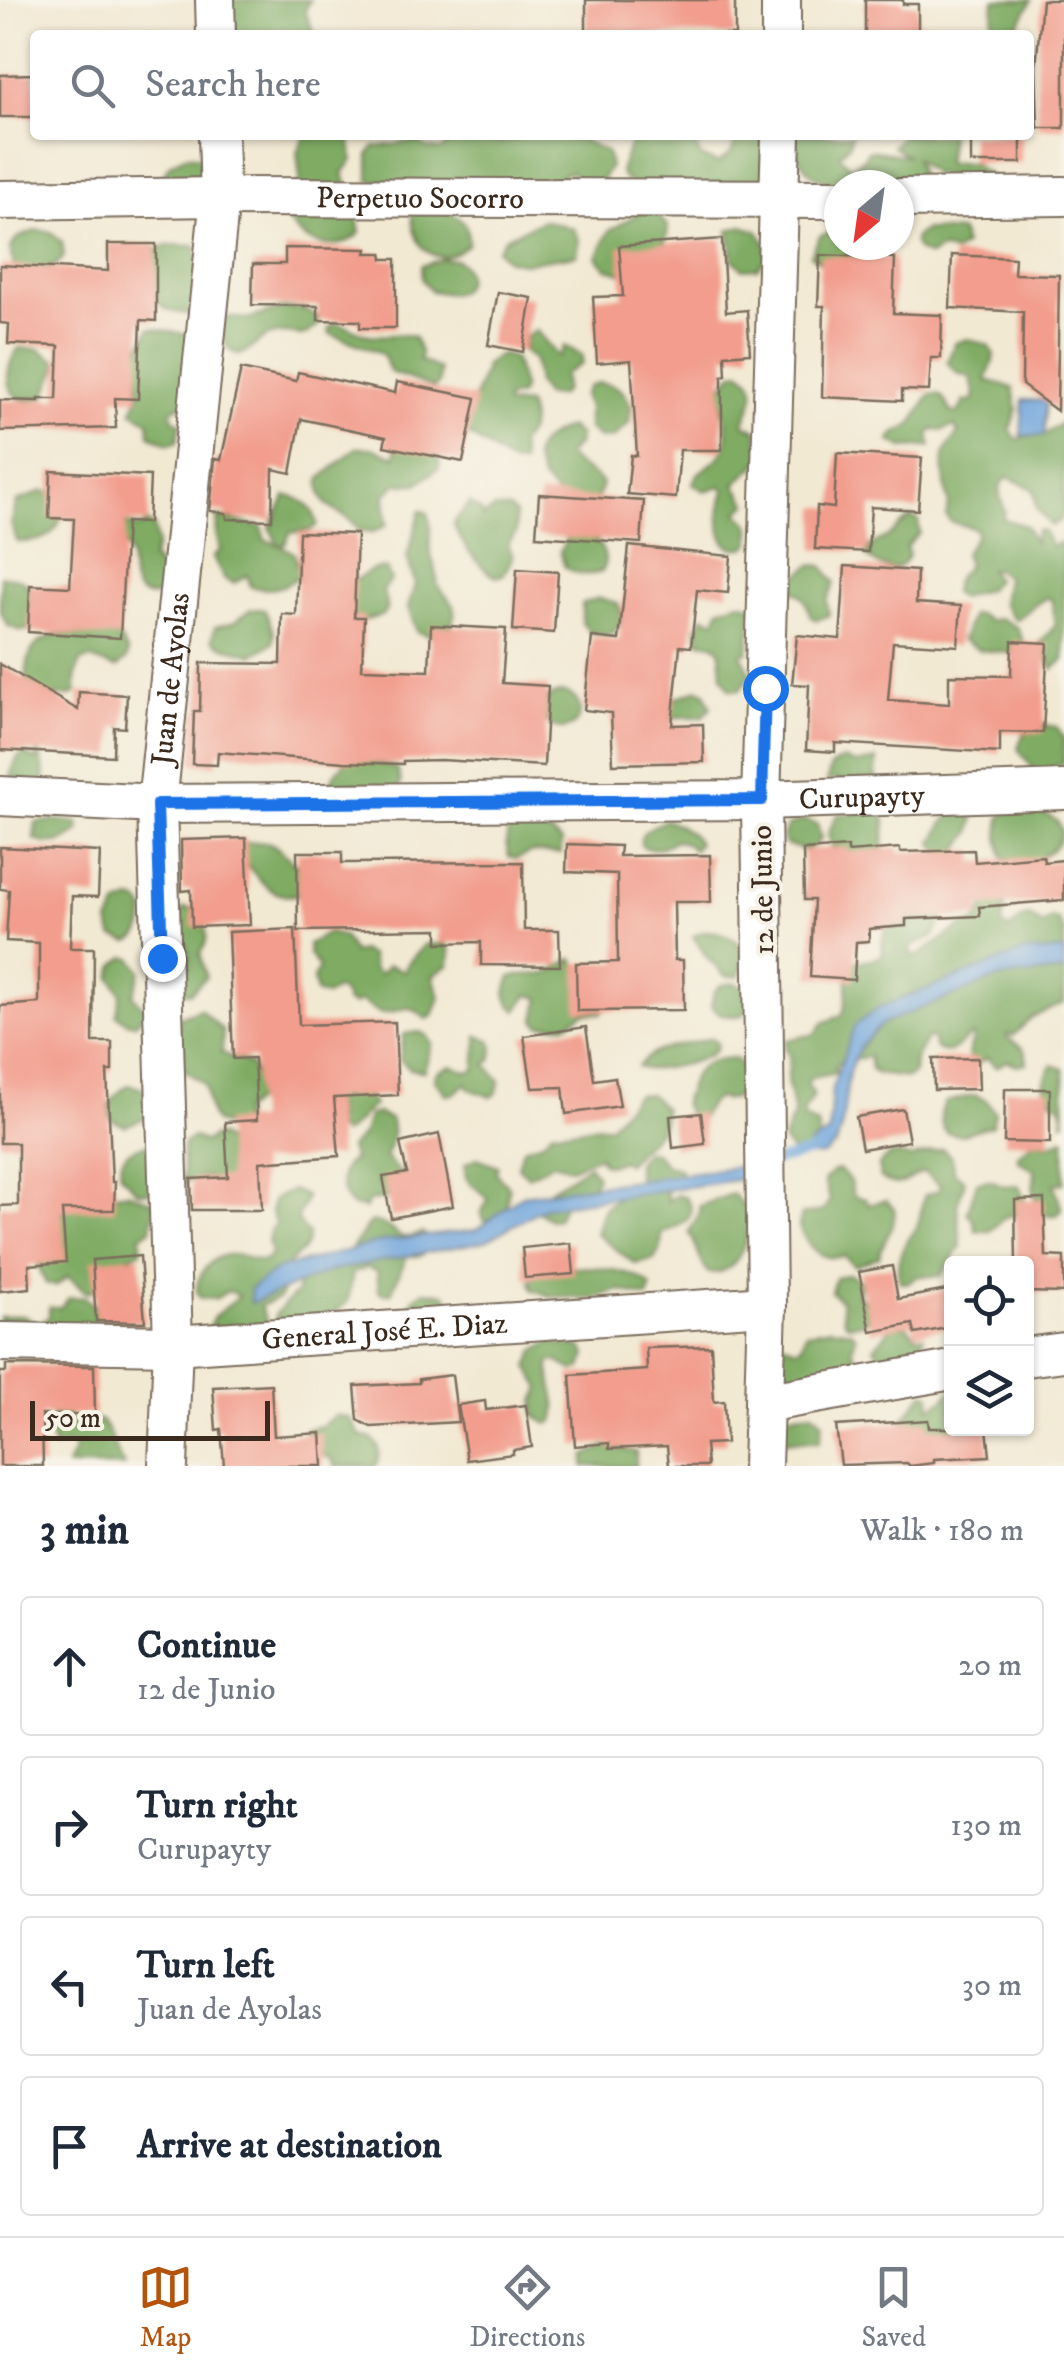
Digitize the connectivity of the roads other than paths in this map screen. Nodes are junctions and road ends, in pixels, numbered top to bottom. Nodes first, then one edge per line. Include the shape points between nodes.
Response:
1 (215, 0) edge
2 (781, 0) edge
3 (216, 30) edge
4 (781, 30) edge
5 (218, 140) edge
6 (780, 140) edge
7 (220, 196) junction
8 (1064, 196) edge
9 (914, 198) edge
10 (824, 199) edge
11 (0, 200) edge
12 (780, 200) junction
13 (1064, 790) edge
14 (0, 796) edge
15 (762, 800) junction
16 (157, 804) junction
17 (766, 1305) junction
18 (0, 1342) edge
19 (173, 1345) junction
20 (1064, 1352) edge
21 (1034, 1356) edge
22 (944, 1371) edge
23 (764, 1403) junction
24 (168, 1466) edge
25 (762, 1466) edge

1 - 3 street
2 - 4 street
5 - 7 street, Juan de Ayolas
6 - 12 street, 12 de Junio
7 - 11 street, Perpetuo Socorro
7 - 12 street, Perpetuo Socorro
7 - 16 street, Juan de Ayolas
8 - 9 street
10 - 12 street, Perpetuo Socorro
12 - 15 street, 12 de Junio
13 - 15 street, Curupayty
14 - 16 street, Curupayty
15 - 16 street, Curupayty
15 - 17 street, 12 de Junio
16 - 19 street, Juan de Ayolas
17 - 19 street, General José E. Diaz
17 - 23 street, 12 de Junio
18 - 19 street, General José E. Diaz
19 - 24 street, Juan de Ayolas
20 - 21 street
22 - 23 street
23 - 25 street, 12 de Junio

